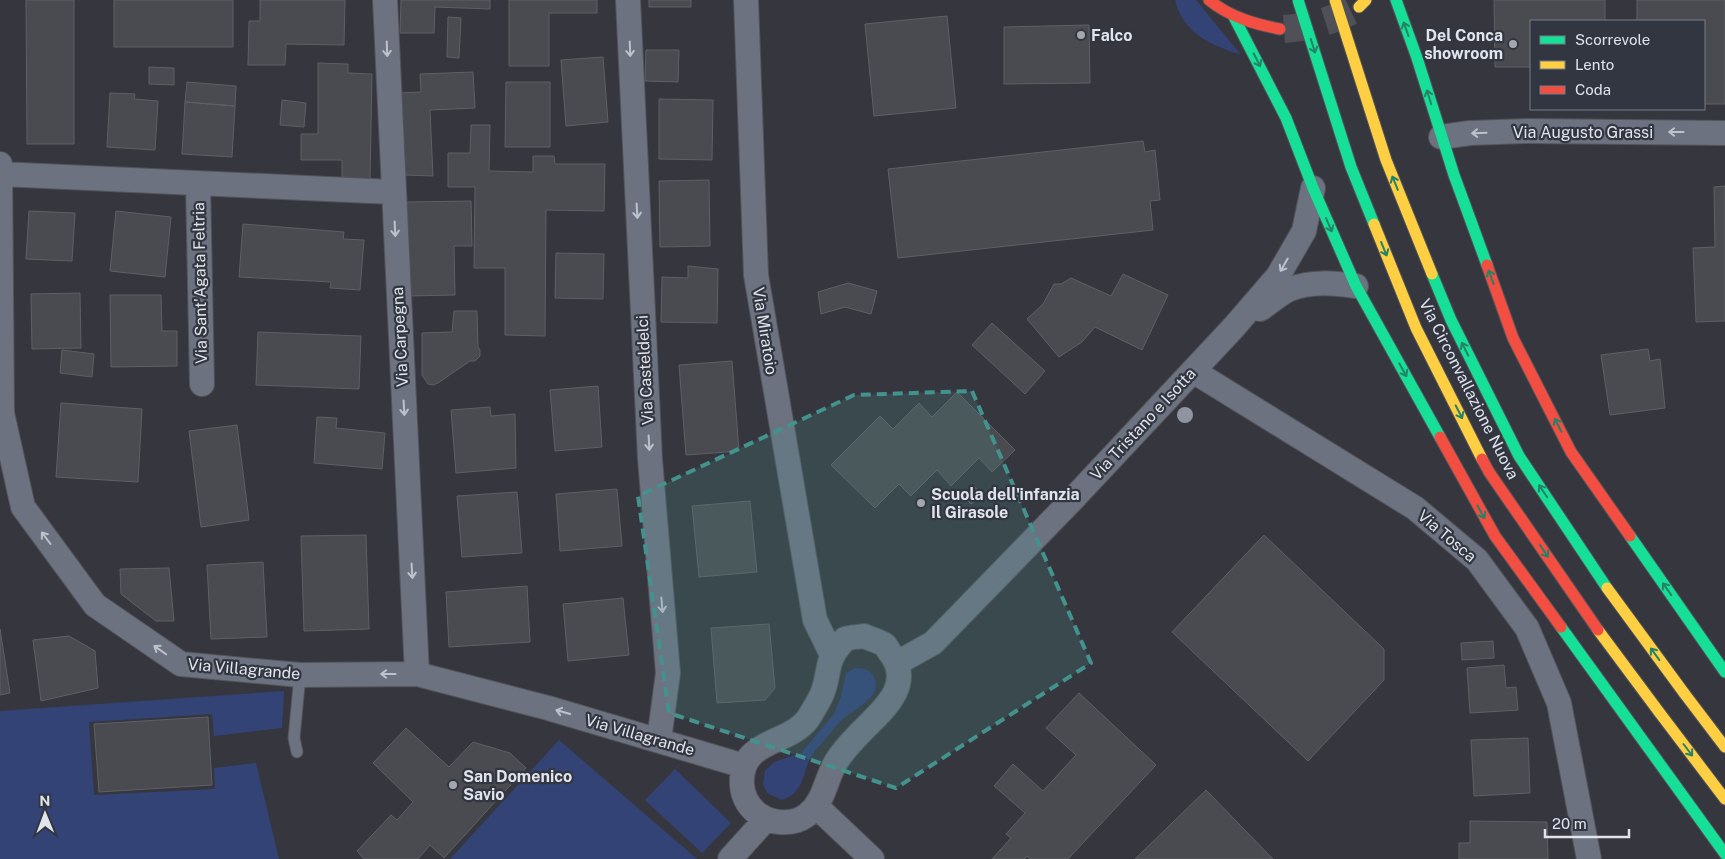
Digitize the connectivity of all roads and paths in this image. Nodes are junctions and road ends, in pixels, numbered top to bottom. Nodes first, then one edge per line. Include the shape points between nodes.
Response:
1 (385, 0) edge
2 (628, 0) edge
3 (746, 0) edge
4 (1209, 0) edge
5 (1298, 0) edge
6 (1335, 0) edge
7 (1396, 0) edge
8 (1234, 17) junction
9 (1280, 29) tunnel mouth
10 (1725, 132) edge
11 (1441, 137) junction
12 (0, 164) edge
13 (0, 174) edge
14 (198, 182) junction
15 (1312, 188) junction
16 (393, 192) junction
17 (1356, 286) junction
18 (1234, 327) junction
19 (1193, 371) junction
20 (202, 384) dead end
21 (832, 655) junction
22 (897, 663) junction
23 (1725, 672) edge
24 (300, 674) junction
25 (417, 674) junction
26 (659, 740) junction
27 (1725, 747) edge
28 (297, 752) dead end
29 (744, 766) junction
30 (1725, 799) edge
31 (816, 806) junction
32 (766, 819) junction
33 (1725, 854) edge
34 (730, 859) edge
35 (872, 859) edge
36 (1589, 859) edge

1 -> 16 street, Via Carpegna
2 -> 26 street, Via Casteldelci via 650,459 668,673
3 - 21 street, Via Miratoio via 756,275 815,620
4 - 8 main road
5 -> 30 main road, Via Circonvallazione Nuova, bridge via 1351,167 1420,336 1490,472 1584,611
27 -> 6 main road, Via Circonvallazione Nuova, bridge via 1609,590 1519,456 1451,320 1386,160
11 -> 7 main road
8 - 9 main road
8 -> 15 main road via 1286,118
10 -> 11 street, Via Augusto Grassi via 1528,131
23 -> 11 main road via 1571,452 1513,338
12 - 13 street, Via Villagrande
13 - 14 street, Via Sant'Agata Feltria
24 -> 13 street, Via Villagrande via 181,664 95,605 23,507 2,413
14 - 16 street, Via Sant'Agata Feltria
14 - 20 street, Via Sant'Agata Feltria
15 -> 17 main road
15 -> 18 street, Via Tristano e Isotta via 1304,231 1278,276
16 -> 25 street, Via Carpegna
17 - 18 street, Via Tristano e Isotta via 1312,284 1289,290
17 -> 33 main road via 1495,536
18 - 19 street, Via Tristano e Isotta
19 - 22 street, Via Tristano e Isotta via 933,642
19 - 36 street, Via Tosca via 1415,508 1477,560 1527,628 1559,703
21 - 22 street via 846,639 864,636 885,645
21 - 29 street via 822,693 809,718 796,730 762,746 750,755
22 - 31 street via 899,680 893,698 835,763
25 -> 24 street, Via Villagrande
24 - 28 lane via 294,738
26 -> 25 street, Via Villagrande
26 - 29 street, Via Villagrande
29 - 32 street via 743,790 748,802
31 - 32 street via 806,816 794,821
31 - 35 street
32 - 34 street

